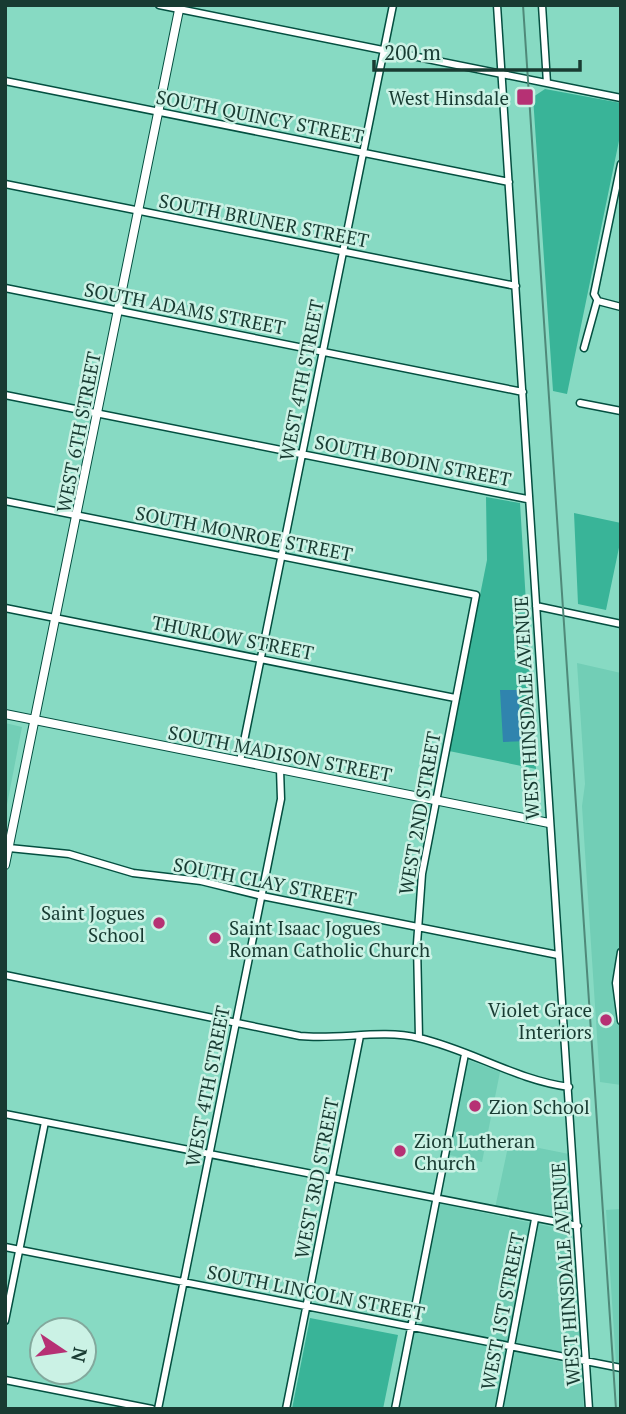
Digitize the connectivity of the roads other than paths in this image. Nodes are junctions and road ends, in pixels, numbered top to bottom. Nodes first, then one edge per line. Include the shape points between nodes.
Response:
1 (159, 5) edge
2 (393, 5) edge
3 (497, 5) edge
4 (542, 5) edge
5 (180, 7) edge
6 (384, 51) junction
7 (501, 73) junction
8 (5, 81) edge
9 (547, 83) junction
10 (621, 98) edge
11 (159, 112) junction
12 (363, 153) junction
13 (621, 164) edge
14 (509, 182) junction
15 (5, 184) edge
16 (613, 201) junction
17 (621, 203) edge
18 (139, 211) junction
19 (343, 253) junction
20 (516, 286) junction
21 (5, 288) edge
22 (596, 300) junction
23 (621, 307) edge
24 (119, 311) junction
25 (584, 348) dead end
26 (323, 352) junction
27 (523, 392) junction
28 (5, 394) edge
29 (580, 403) dead end
30 (621, 411) edge
31 (98, 413) junction
32 (302, 454) junction
33 (527, 499) junction
34 (5, 501) edge
35 (78, 516) junction
36 (281, 556) junction
37 (476, 596) joint
38 (536, 606) junction
39 (5, 608) edge
40 (57, 618) junction
41 (621, 624) edge
42 (261, 659) junction
43 (455, 698) junction
44 (5, 714) edge
45 (34, 720) junction
46 (240, 761) junction
47 (280, 769) junction
48 (435, 800) junction
49 (549, 823) junction
50 (9, 848) junction
51 (5, 865) edge
52 (262, 896) junction
53 (417, 927) junction
54 (621, 952) edge
55 (558, 955) junction
56 (619, 967) edge
57 (5, 975) edge
58 (236, 1021) junction
59 (621, 1021) edge
60 (360, 1036) junction
61 (419, 1038) junction
62 (465, 1054) junction
63 (569, 1087) junction
64 (5, 1114) edge
65 (45, 1122) junction
66 (209, 1154) junction
67 (332, 1178) junction
68 (436, 1198) junction
69 (535, 1219) junction
70 (578, 1226) junction
71 (5, 1247) edge
72 (20, 1250) junction
73 (183, 1282) junction
74 (306, 1306) junction
75 (5, 1321) edge
76 (411, 1326) junction
77 (511, 1347) junction
78 (586, 1362) junction
79 (621, 1368) edge
80 (5, 1380) edge
81 (152, 1409) edge
82 (158, 1409) edge
83 (286, 1409) edge
84 (395, 1409) edge
85 (499, 1409) edge
86 (589, 1409) edge

1 - 5 street
2 - 6 street, WEST 4TH STREET
3 - 7 street, WEST HINSDALE AVENUE
4 - 9 street
5 - 6 street
5 - 11 street, WEST 6TH STREET
6 - 7 street
6 - 12 street, WEST 4TH STREET
7 - 9 street
7 - 14 street, WEST HINSDALE AVENUE
8 - 11 street, SOUTH QUINCY STREET
9 - 10 street
11 - 12 street, SOUTH QUINCY STREET
11 - 18 street, WEST 6TH STREET
12 - 14 street, SOUTH QUINCY STREET
12 - 19 street, WEST 4TH STREET
13 - 16 street
14 - 20 street, WEST HINSDALE AVENUE
15 - 18 street, SOUTH BRUNER STREET
16 - 17 street
16 - 22 street via 594,289
18 - 19 street, SOUTH BRUNER STREET
18 - 24 street, WEST 6TH STREET
19 - 20 street, SOUTH BRUNER STREET
19 - 26 street, WEST 4TH STREET
20 - 27 street, WEST HINSDALE AVENUE
21 - 24 street, SOUTH ADAMS STREET
22 - 23 street
22 - 25 street
24 - 26 street, SOUTH ADAMS STREET
24 - 31 street, WEST 6TH STREET
26 - 27 street, SOUTH ADAMS STREET
26 - 32 street, WEST 4TH STREET
27 - 33 street, WEST HINSDALE AVENUE
28 - 31 street, SOUTH BODIN STREET
29 - 30 street
31 - 32 street, SOUTH BODIN STREET
31 - 35 street, WEST 6TH STREET
32 - 33 street, SOUTH BODIN STREET
32 - 36 street, WEST 4TH STREET
33 - 38 street, WEST HINSDALE AVENUE
34 - 35 street, SOUTH MONROE STREET
35 - 36 street, SOUTH MONROE STREET
35 - 40 street, WEST 6TH STREET
36 - 37 street, SOUTH MONROE STREET
36 - 42 street, WEST 4TH STREET
37 - 43 street, WEST 2ND STREET
38 - 41 street
38 - 49 street, WEST HINSDALE AVENUE
39 - 40 street, THURLOW STREET
40 - 42 street, THURLOW STREET
40 - 45 street, WEST 6TH STREET
42 - 43 street, THURLOW STREET
42 - 46 street, WEST 4TH STREET
43 - 48 street, WEST 2ND STREET
44 - 45 street, SOUTH MADISON STREET
45 - 46 street, SOUTH MADISON STREET
45 - 50 street, WEST 6TH STREET
46 - 47 street, SOUTH MADISON STREET
47 - 48 street, SOUTH MADISON STREET
47 - 52 street, WEST 4TH STREET via 281,799
48 - 49 street, SOUTH MADISON STREET
48 - 53 street, WEST 2ND STREET
49 - 55 street, WEST HINSDALE AVENUE
50 - 51 street, WEST 6TH STREET
50 - 52 street, SOUTH CLAY STREET via 69,854 133,873 201,881
52 - 53 street, SOUTH CLAY STREET
52 - 58 street, WEST 4TH STREET
53 - 55 street, SOUTH CLAY STREET
53 - 61 street, WEST 2ND STREET
54 - 56 street
55 - 63 street, WEST HINSDALE AVENUE
56 - 59 street via 616,983
57 - 58 street
58 - 60 street via 300,1035
58 - 66 street, WEST 4TH STREET
60 - 61 street
60 - 67 street, WEST 3RD STREET
61 - 62 street
62 - 63 street via 518,1075
62 - 68 street
63 - 70 street, WEST HINSDALE AVENUE
64 - 65 street
65 - 66 street
65 - 72 street
66 - 67 street
66 - 73 street, WEST 4TH STREET
67 - 68 street
67 - 74 street, WEST 3RD STREET
68 - 69 street
68 - 76 street
69 - 70 street
69 - 77 street, WEST 1ST STREET
70 - 78 street, WEST HINSDALE AVENUE
71 - 72 street, SOUTH LINCOLN STREET
72 - 73 street, SOUTH LINCOLN STREET
72 - 75 street
73 - 74 street, SOUTH LINCOLN STREET
73 - 82 street, WEST 4TH STREET
74 - 76 street, SOUTH LINCOLN STREET
74 - 83 street, WEST 3RD STREET
76 - 77 street, SOUTH LINCOLN STREET
76 - 84 street
77 - 78 street, SOUTH LINCOLN STREET
77 - 85 street, WEST 1ST STREET
78 - 79 street, SOUTH LINCOLN STREET
78 - 86 street, WEST HINSDALE AVENUE
80 - 81 street

